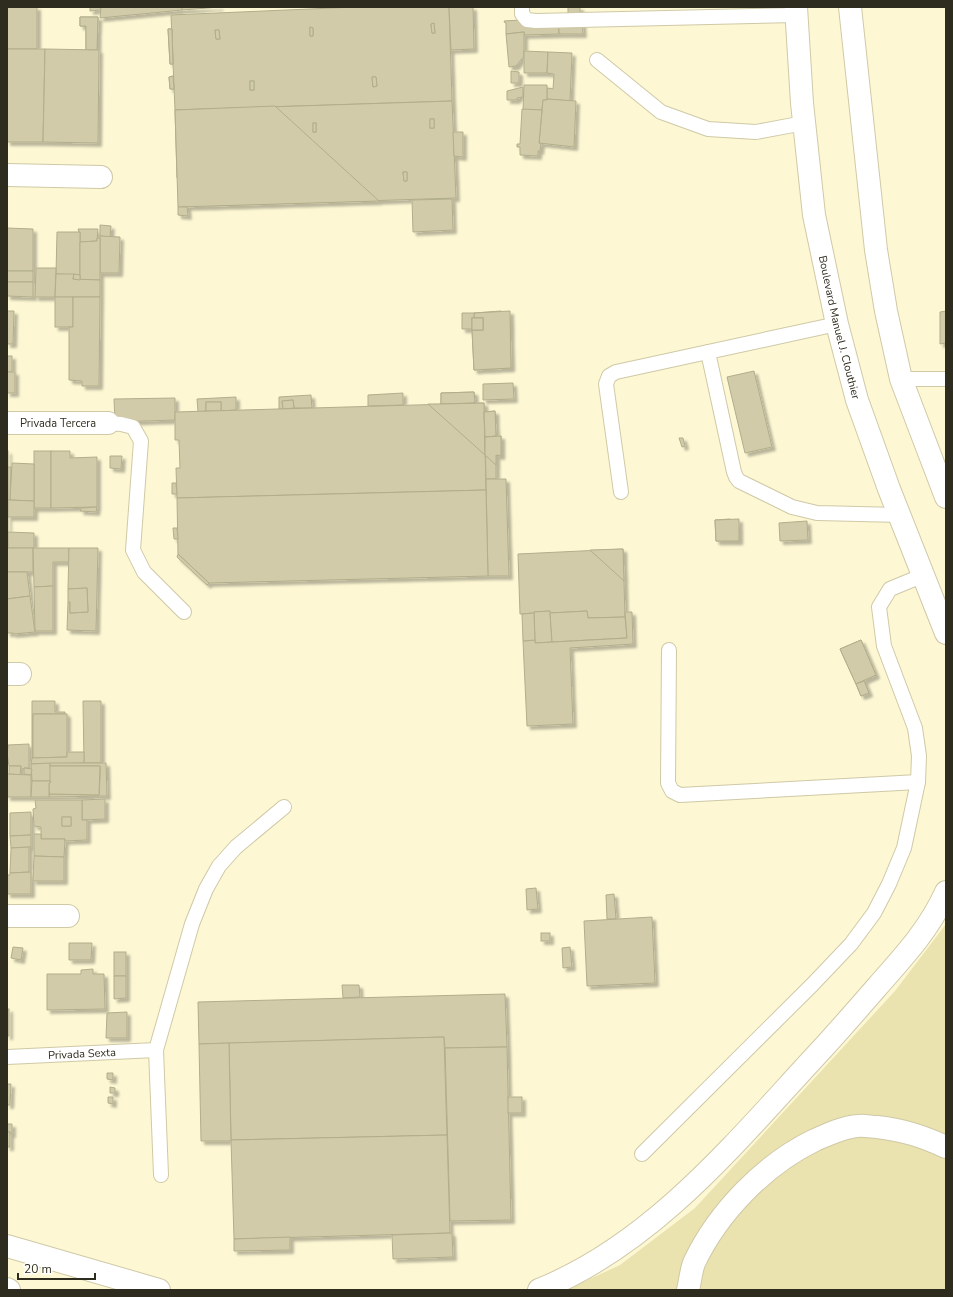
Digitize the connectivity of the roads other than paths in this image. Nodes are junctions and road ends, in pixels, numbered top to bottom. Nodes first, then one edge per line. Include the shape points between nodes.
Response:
1 (522, 7) edge
2 (850, 7) edge
3 (796, 11) edge
4 (597, 60) dead end
5 (804, 123) junction
6 (7, 175) edge
7 (101, 177) dead end
8 (837, 324) junction
9 (708, 352) junction
10 (901, 379) junction
11 (946, 379) edge
12 (7, 423) edge
13 (108, 423) joint
14 (621, 492) dead end
15 (946, 497) edge
16 (900, 515) junction
17 (924, 575) junction
18 (184, 612) dead end
19 (945, 635) edge
20 (669, 650) dead end
21 (918, 782) junction
22 (284, 807) dead end
23 (946, 892) edge
24 (7, 916) edge
25 (68, 916) dead end
26 (156, 1050) junction
27 (7, 1057) edge
28 (946, 1147) edge
29 (642, 1154) dead end
30 (161, 1175) dead end
31 (7, 1246) edge
32 (159, 1290) edge
33 (539, 1290) edge
34 (688, 1290) edge

1 - 3 lane via 522,14 527,20 536,21
2 - 10 main road via 876,250
3 - 5 main road, Boulevard Manuel J. Clouthier
4 - 5 lane via 661,112 708,129 756,132
5 - 8 main road, Boulevard Manuel J. Clouthier via 814,215
6 - 7 main road
8 - 9 lane
8 - 16 main road, Boulevard Manuel J. Clouthier via 857,400
9 - 14 lane via 616,372 609,376 606,384
9 - 16 lane via 734,472 739,481 792,507 817,513
10 - 11 lane
10 - 15 main road
12 - 13 main road, Privada Tercera
13 - 18 lane via 133,427 141,441 133,550 144,572
16 - 17 main road, Boulevard Manuel J. Clouthier
17 - 19 main road, Boulevard Manuel J. Clouthier
17 - 21 lane via 890,590 879,607 884,646 915,728 919,756
20 - 21 lane via 668,783 672,791 680,795
21 - 29 lane via 904,848 874,913 851,944 812,985
22 - 26 lane via 236,847 219,866 206,888 192,924
23 - 33 main road via 916,943 846,1023 710,1169 669,1209 626,1241 586,1268
24 - 25 main road
26 - 27 lane, Privada Sexta
26 - 30 lane
28 - 34 main road via 896,1129 859,1126 831,1132 798,1148 764,1173 737,1200 710,1235 694,1265
31 - 32 main road

